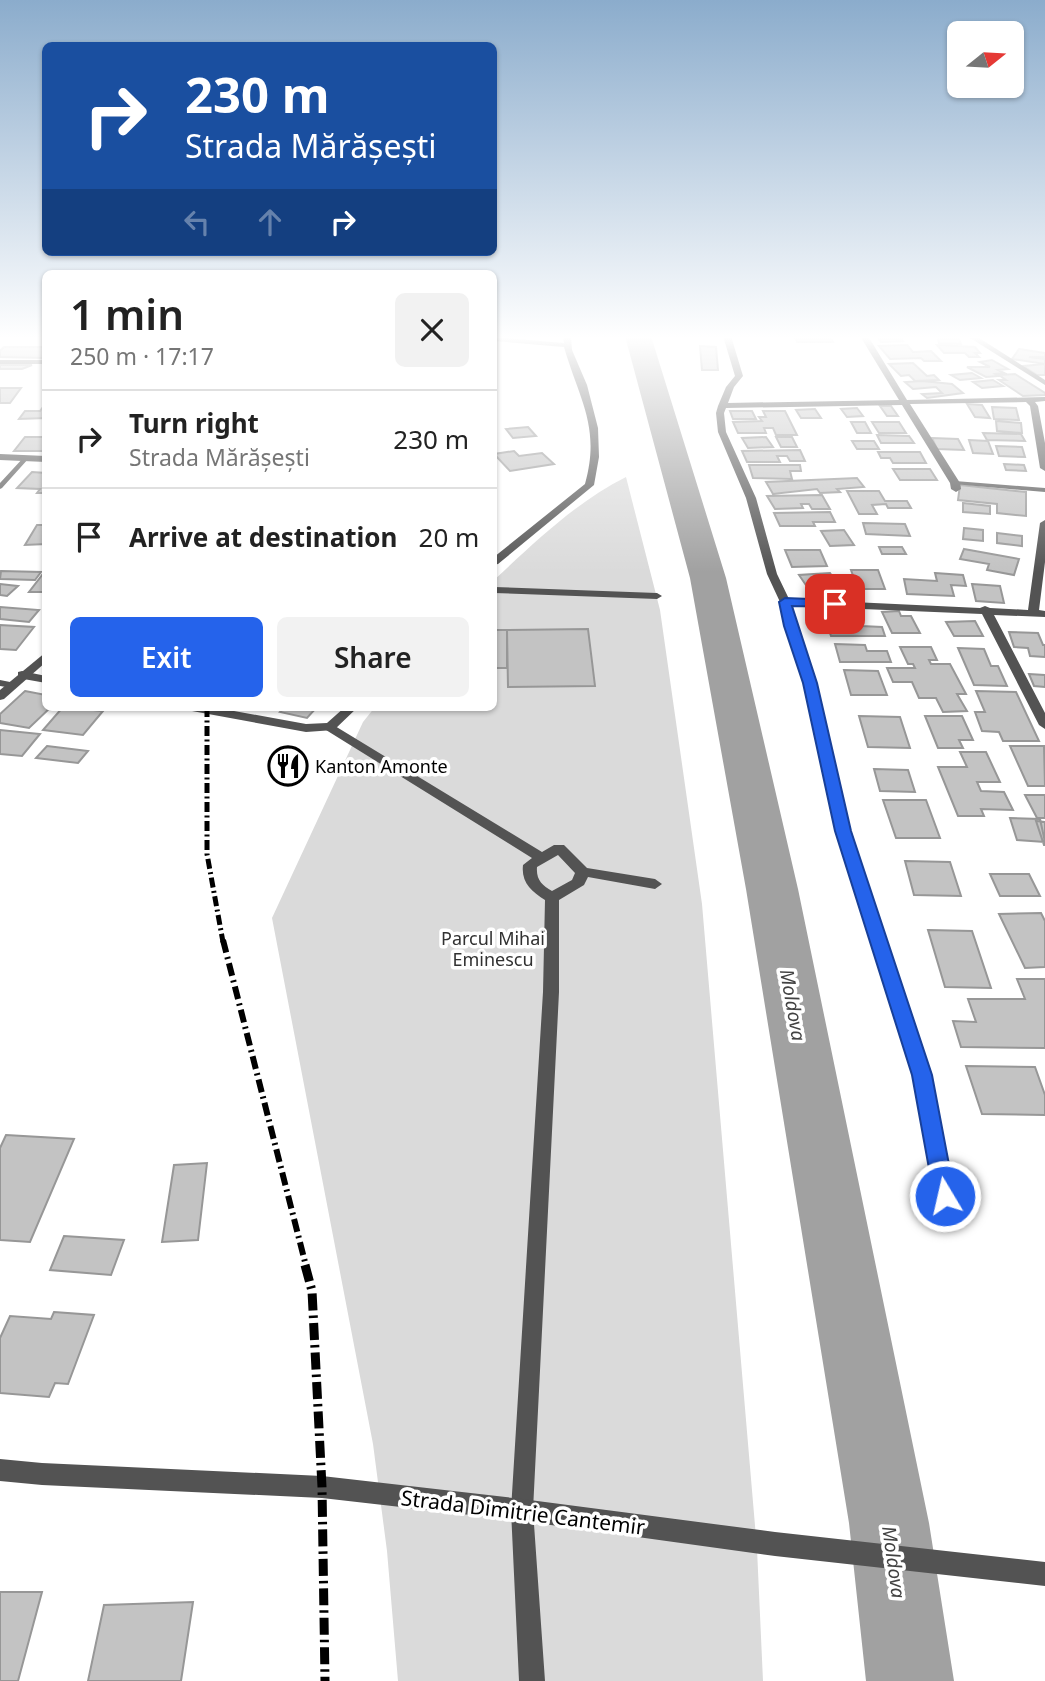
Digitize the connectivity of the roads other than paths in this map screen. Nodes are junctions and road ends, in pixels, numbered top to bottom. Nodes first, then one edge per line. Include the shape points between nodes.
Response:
1 (590, 414) edge
2 (722, 414) edge
3 (912, 414) edge
4 (1035, 414) edge
5 (0, 457) edge
6 (26, 458) junction
7 (42, 459) edge
8 (1045, 468) edge
9 (955, 486) joint
10 (0, 488) edge
11 (1045, 490) edge
12 (1045, 523) edge
13 (497, 560) edge
14 (497, 590) edge
15 (657, 596) dead end
16 (785, 602) junction
17 (985, 609) junction
18 (1039, 614) edge
19 (42, 658) edge
20 (22, 676) junction
21 (42, 679) edge
22 (6, 684) edge
23 (0, 696) edge
24 (213, 711) edge
25 (348, 711) edge
26 (1045, 725) edge
27 (330, 727) junction
28 (541, 857) junction
29 (582, 872) junction
30 (655, 884) dead end
31 (552, 898) junction
32 (945, 1196) dead end
33 (0, 1470) edge
34 (522, 1510) junction
35 (1045, 1574) edge
36 (532, 1681) edge

1 - 13 street via 596,466 589,485
2 - 16 street via 722,432 751,498 772,574
3 - 9 street
4 - 8 street
5 - 6 street
6 - 7 street
6 - 10 lane
9 - 11 lane
12 - 18 street
14 - 15 street
16 - 17 street
16 - 32 street via 810,683 843,831 922,1075
17 - 18 street
17 - 26 street
19 - 20 street
20 - 21 street
20 - 22 street
22 - 23 street
24 - 27 street via 306,728
25 - 27 street
27 - 28 street
28 - 29 street via 559,848
28 - 31 street via 530,865 528,875
29 - 30 street
29 - 31 street via 579,882
31 - 34 street via 551,992
33 - 34 street, Strada Dimitrie Cantemir via 322,1487
34 - 35 street, Strada Dimitrie Cantemir
34 - 36 street

